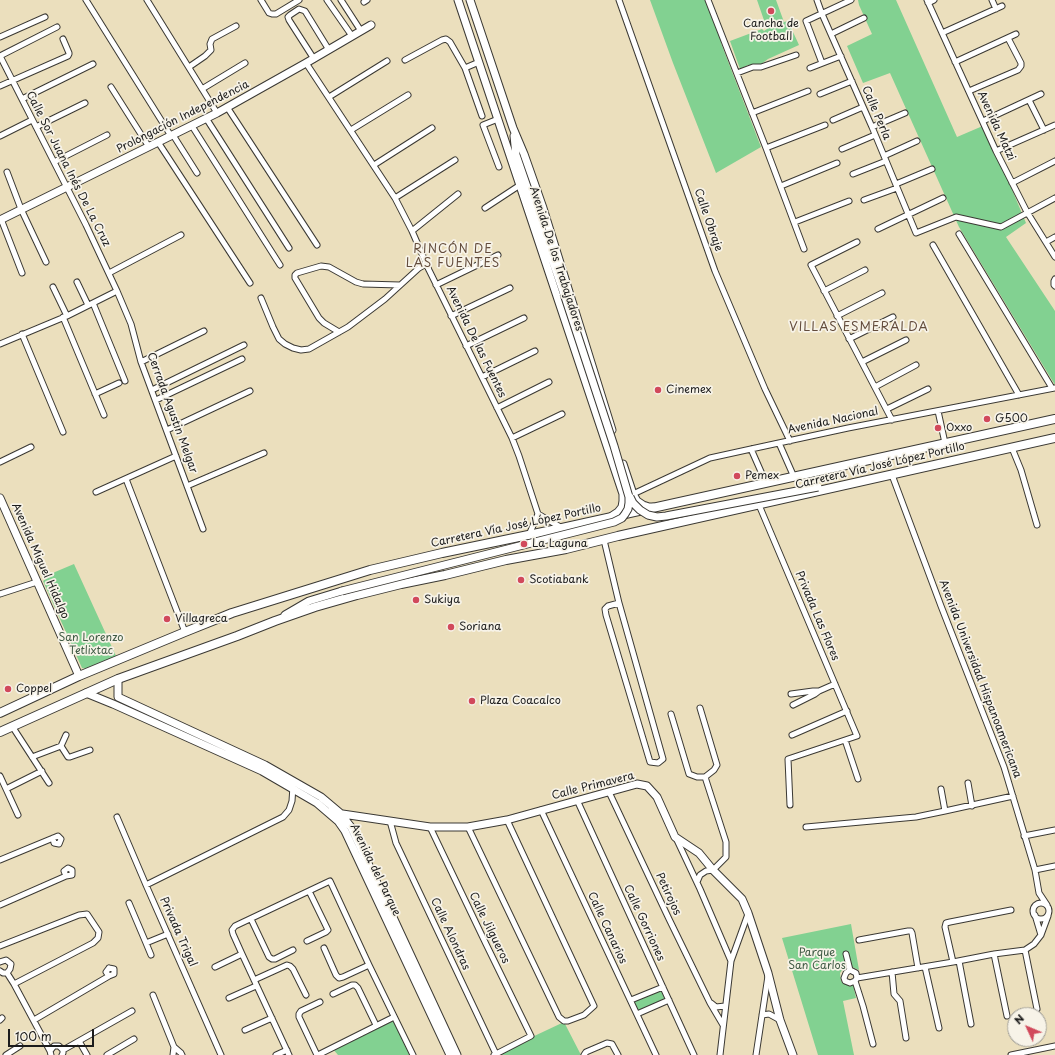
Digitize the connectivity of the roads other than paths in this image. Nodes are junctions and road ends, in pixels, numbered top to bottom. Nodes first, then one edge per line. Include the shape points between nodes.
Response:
1 (86, 0) edge
2 (147, 0) edge
3 (261, 0) edge
4 (298, 0) edge
5 (327, 0) edge
6 (341, 0) edge
7 (458, 0) edge
8 (470, 0) edge
9 (619, 0) edge
10 (708, 0) edge
11 (817, 0) edge
12 (852, 0) edge
13 (934, 0) edge
14 (992, 0) edge
15 (927, 2) edge
16 (1002, 6) dead end
17 (996, 9) junction
18 (822, 14) junction
19 (45, 17) dead end
20 (864, 18) dead end
21 (371, 25) dead end
22 (236, 26) dead end
23 (58, 27) dead end
24 (361, 31) junction
25 (942, 33) junction
26 (831, 34) junction
27 (1016, 34) dead end
28 (352, 36) junction
29 (0, 37) edge
30 (1008, 38) junction
31 (63, 39) dead end
32 (329, 50) junction
33 (796, 55) dead end
34 (0, 56) edge
35 (841, 56) junction
36 (314, 59) junction
37 (405, 60) dead end
38 (387, 61) dead end
39 (245, 62) dead end
40 (479, 62) junction
41 (955, 62) junction
42 (306, 63) junction
43 (822, 63) junction
44 (93, 64) dead end
45 (189, 66) junction
46 (465, 68) junction
47 (810, 68) dead end
48 (738, 74) junction
49 (12, 80) junction
50 (852, 81) junction
51 (0, 86) edge
52 (111, 88) dead end
53 (202, 89) junction
54 (808, 91) dead end
55 (969, 91) junction
56 (820, 94) dead end
57 (1041, 94) dead end
58 (408, 95) dead end
59 (329, 97) junction
60 (22, 99) junction
61 (1029, 100) junction
62 (85, 103) dead end
63 (227, 107) junction
64 (863, 107) junction
65 (217, 113) junction
66 (752, 113) junction
67 (905, 113) dead end
68 (482, 116) dead end
69 (206, 118) junction
70 (32, 120) junction
71 (498, 120) junction
72 (833, 120) dead end
73 (982, 121) junction
74 (825, 125) dead end
75 (1055, 125) edge
76 (192, 126) junction
77 (36, 127) junction
78 (872, 127) junction
79 (432, 128) dead end
80 (513, 128) junction
81 (351, 130) junction
82 (1044, 130) junction
83 (107, 135) dead end
84 (875, 135) junction
85 (0, 136) edge
86 (172, 136) junction
87 (917, 141) dead end
88 (158, 142) junction
89 (148, 147) junction
90 (766, 148) junction
91 (842, 149) dead end
92 (996, 151) junction
93 (885, 158) junction
94 (455, 160) dead end
95 (1055, 161) edge
96 (54, 162) junction
97 (837, 163) dead end
98 (374, 165) junction
99 (499, 167) dead end
100 (932, 169) dead end
101 (7, 172) dead end
102 (197, 173) dead end
103 (853, 174) dead end
104 (1012, 183) junction
105 (520, 185) junction
106 (66, 186) junction
107 (781, 186) junction
108 (896, 186) junction
109 (458, 194) dead end
110 (395, 198) junction
111 (943, 198) dead end
112 (1055, 198) edge
113 (864, 200) dead end
114 (848, 201) dead end
115 (485, 208) dead end
116 (22, 209) junction
117 (1027, 212) junction
118 (908, 215) junction
119 (0, 220) edge
120 (795, 222) junction
121 (878, 229) dead end
122 (412, 231) junction
123 (959, 234) dead end
124 (181, 235) dead end
125 (1055, 237) edge
126 (857, 242) dead end
127 (1046, 242) junction
128 (317, 245) dead end
129 (933, 245) dead end
130 (289, 248) dead end
131 (804, 249) dead end
132 (498, 255) dead end
133 (1055, 257) edge
134 (46, 262) dead end
135 (426, 264) junction
136 (280, 265) dead end
137 (865, 270) dead end
138 (22, 273) dead end
139 (110, 273) junction
140 (1055, 280) edge
141 (77, 282) dead end
142 (250, 283) dead end
143 (400, 285) junction
144 (436, 285) junction
145 (1055, 286) edge
146 (53, 287) dead end
147 (510, 288) dead end
148 (554, 289) junction
149 (117, 291) junction
150 (824, 291) junction
151 (882, 293) dead end
152 (261, 298) dead end
153 (93, 302) junction
154 (88, 305) junction
155 (451, 316) junction
156 (837, 316) junction
157 (65, 317) junction
158 (893, 317) dead end
159 (524, 318) dead end
160 (204, 331) dead end
161 (339, 332) junction
162 (22, 334) junction
163 (850, 339) junction
164 (906, 340) dead end
165 (0, 344) edge
166 (244, 345) dead end
167 (466, 346) junction
168 (535, 351) dead end
169 (242, 359) dead end
170 (141, 362) junction
171 (862, 362) junction
172 (916, 365) dead end
173 (482, 377) junction
174 (125, 381) dead end
175 (549, 382) dead end
176 (119, 383) dead end
177 (875, 387) junction
178 (1054, 388) edge
179 (928, 389) dead end
180 (152, 390) junction
181 (250, 391) dead end
182 (95, 394) junction
183 (1019, 395) junction
184 (156, 400) junction
185 (497, 408) junction
186 (887, 409) junction
187 (938, 411) junction
188 (104, 414) dead end
189 (562, 414) dead end
190 (1055, 419) edge
191 (892, 420) junction
192 (167, 430) junction
193 (63, 432) dead end
194 (512, 438) junction
195 (1055, 438) edge
196 (790, 441) junction
197 (779, 443) junction
198 (945, 443) junction
199 (31, 447) dead end
200 (751, 448) junction
201 (1012, 448) junction
202 (264, 453) dead end
203 (176, 456) junction
204 (0, 462) edge
205 (892, 475) junction
206 (794, 477) junction
207 (126, 479) junction
208 (870, 480) junction
209 (766, 483) junction
210 (187, 486) junction
211 (96, 492) dead end
212 (633, 494) junction
213 (0, 498) edge
214 (623, 498) junction
215 (759, 505) junction
216 (656, 508) junction
217 (2, 511) edge
218 (538, 514) junction
219 (606, 518) junction
220 (1037, 525) dead end
221 (562, 528) junction
222 (203, 529) dead end
223 (529, 535) junction
224 (604, 540) junction
225 (37, 582) junction
226 (0, 594) edge
227 (619, 603) junction
228 (275, 621) junction
229 (185, 632) junction
230 (79, 676) junction
231 (118, 679) junction
232 (835, 684) junction
233 (819, 691) junction
234 (86, 693) junction
235 (791, 694) dead end
236 (793, 705) dead end
237 (700, 708) dead end
238 (847, 711) junction
239 (0, 713) edge
240 (671, 714) dead end
241 (12, 726) junction
242 (0, 732) edge
243 (66, 735) dead end
244 (792, 735) dead end
245 (845, 740) junction
246 (61, 746) junction
247 (90, 750) dead end
248 (32, 757) junction
249 (42, 771) junction
250 (0, 776) edge
251 (705, 777) junction
252 (858, 779) dead end
253 (50, 783) dead end
254 (968, 783) dead end
255 (293, 785) junction
256 (6, 789) junction
257 (941, 789) dead end
258 (609, 792) junction
259 (1013, 796) junction
260 (577, 800) junction
261 (790, 805) dead end
262 (972, 806) junction
263 (541, 810) junction
264 (945, 811) junction
265 (329, 812) junction
266 (340, 814) junction
267 (18, 815) dead end
268 (117, 817) dead end
269 (507, 820) junction
270 (390, 821) junction
271 (430, 827) junction
272 (468, 827) junction
273 (806, 827) dead end
274 (1055, 830) edge
275 (1024, 836) junction
276 (675, 837) junction
277 (53, 838) dead end
278 (0, 860) edge
279 (1055, 866) edge
280 (713, 870) junction
281 (1035, 870) junction
282 (66, 876) dead end
283 (697, 882) junction
284 (146, 885) junction
285 (309, 891) junction
286 (1039, 893) junction
287 (129, 903) dead end
288 (0, 905) edge
289 (1036, 905) junction
290 (1047, 905) junction
291 (1011, 910) dead end
292 (1051, 912) edge
293 (748, 913) junction
294 (1034, 915) junction
295 (251, 919) junction
296 (168, 934) junction
297 (1041, 935) junction
298 (859, 940) dead end
299 (307, 941) dead end
300 (146, 943) junction
301 (724, 943) junction
302 (0, 946) edge
303 (324, 948) dead end
304 (736, 949) junction
305 (293, 950) dead end
306 (1025, 950) junction
307 (242, 954) junction
308 (846, 954) dead end
309 (994, 954) junction
310 (151, 955) dead end
311 (0, 961) edge
312 (731, 961) junction
313 (959, 961) junction
314 (953, 962) junction
315 (369, 965) junction
316 (215, 967) dead end
317 (925, 967) junction
318 (918, 968) junction
319 (850, 970) junction
320 (0, 971) edge
321 (892, 972) junction
322 (7, 973) junction
323 (768, 973) junction
324 (109, 976) dead end
325 (856, 980) junction
326 (255, 983) junction
327 (14, 984) junction
328 (663, 987) junction
329 (333, 994) dead end
330 (153, 995) dead end
331 (306, 995) dead end
332 (229, 998) dead end
333 (631, 1000) junction
334 (669, 1000) junction
335 (320, 1002) dead end
336 (710, 1003) junction
337 (725, 1006) junction
338 (1037, 1007) edge
339 (132, 1011) dead end
340 (637, 1014) junction
341 (394, 1016) junction
342 (762, 1016) junction
343 (1006, 1016) dead end
344 (272, 1018) junction
345 (34, 1020) junction
346 (780, 1020) junction
347 (971, 1024) dead end
348 (376, 1025) junction
349 (723, 1025) junction
350 (939, 1028) dead end
351 (245, 1030) dead end
352 (906, 1038) dead end
353 (134, 1039) dead end
354 (79, 1041) junction
355 (873, 1044) dead end
356 (20, 1046) dead end
357 (1055, 1046) edge
358 (174, 1047) junction
359 (790, 1047) junction
360 (51, 1053) edge
361 (63, 1053) edge
362 (288, 1053) edge
363 (6, 1055) edge
364 (88, 1055) edge
365 (107, 1055) edge
366 (172, 1055) edge
367 (182, 1055) edge
368 (221, 1055) edge
369 (276, 1055) edge
370 (317, 1055) edge
371 (413, 1055) edge
372 (450, 1055) edge
373 (457, 1055) edge
374 (495, 1055) edge
375 (584, 1055) edge
376 (618, 1055) edge
377 (656, 1055) edge
378 (694, 1055) edge
379 (720, 1055) edge
380 (756, 1055) edge
381 (789, 1055) edge
382 (793, 1055) edge
383 (1011, 1055) edge

1 - 86 street
2 - 45 street
3 - 4 street via 272,14
5 - 28 street
6 - 24 street
7 - 40 street, Avenida De los Trabajadores
8 - 80 street, Avenida De los Trabajadores
9 - 196 street, Calle Obraje via 715,272
10 - 48 street
11 - 18 street, Calle Perla
12 - 18 street
13 - 15 street
14 - 17 street
15 - 25 street, Avenida Matzi
16 - 17 street
17 - 25 street
18 - 26 street, Calle Perla
18 - 43 street via 806,21
19 - 29 street
20 - 26 street
21 - 24 street, Prolongación Independencia
22 - 45 street via 212,39 211,50
23 - 34 street
24 - 28 street, Prolongación Independencia
25 - 41 street, Avenida Matzi
26 - 35 street, Calle Perla
27 - 30 street
28 - 32 street, Prolongación Independencia
30 - 41 street
30 - 55 street via 1021,66 1018,70
31 - 49 street via 69,52 68,56
32 - 36 street, Prolongación Independencia
32 - 36 street via 305,11 299,9 288,17
33 - 48 street
34 - 49 street, Calle Sor Juana Inés De La Cruz
35 - 43 street
35 - 50 street, Calle Perla
36 - 42 street, Prolongación Independencia
37 - 46 street via 446,39
38 - 59 street
39 - 53 street
40 - 46 street
40 - 71 street, Avenida De los Trabajadores
41 - 55 street, Avenida Matzi
42 - 59 street, Avenida De las Fuentes
42 - 63 street, Prolongación Independencia
43 - 47 street
44 - 60 street
45 - 53 street
46 - 68 street
48 - 66 street
49 - 51 street
49 - 60 street, Calle Sor Juana Inés De La Cruz
50 - 56 street
50 - 64 street, Calle Perla
52 - 89 street
53 - 65 street
54 - 66 street
55 - 73 street, Avenida Matzi
57 - 61 street
58 - 81 street
59 - 81 street, Avenida De las Fuentes
60 - 70 street, Calle Sor Juana Inés De La Cruz
61 - 73 street
61 - 82 street
62 - 77 street
63 - 65 street, Prolongación Independencia
63 - 128 street
64 - 72 street
64 - 78 street, Calle Perla
65 - 69 street, Prolongación Independencia
66 - 90 street
67 - 78 street
69 - 76 street, Prolongación Independencia
69 - 130 street
70 - 77 street, Calle Sor Juana Inés De La Cruz
70 - 85 street
71 - 99 street via 483,125
71 - 105 street, Avenida De los Trabajadores
73 - 92 street, Avenida Matzi
74 - 90 street
75 - 82 street
76 - 86 street, Prolongación Independencia
76 - 136 street
77 - 96 street, Calle Sor Juana Inés De La Cruz
78 - 84 street, Calle Perla
79 - 98 street
80 - 212 street, Avenida De los Trabajadores via 543,208
80 - 228 street, bridge via 516,155 629,497 626,514 614,522 309,601
81 - 98 street, Avenida De las Fuentes
82 - 92 street
83 - 96 street
84 - 91 street
84 - 93 street, Calle Perla
86 - 88 street, Prolongación Independencia
86 - 102 street
87 - 93 street
88 - 89 street, Prolongación Independencia
88 - 142 street
89 - 106 street, Prolongación Independencia
90 - 107 street
92 - 104 street, Avenida Matzi
93 - 103 street
93 - 108 street, Calle Perla
94 - 110 street
95 - 104 street
96 - 106 street, Calle Sor Juana Inés De La Cruz
97 - 107 street
98 - 110 street, Avenida De las Fuentes
100 - 108 street
101 - 116 street
104 - 117 street, Avenida Matzi
105 - 115 street
105 - 148 street, Avenida De los Trabajadores
106 - 116 street, Prolongación Independencia
106 - 139 street, Calle Sor Juana Inés De La Cruz
107 - 120 street
108 - 113 street
108 - 118 street, Calle Perla
109 - 122 street
110 - 122 street, Avenida De las Fuentes
111 - 118 street
112 - 117 street
114 - 120 street
116 - 119 street, Prolongación Independencia
116 - 134 street
117 - 118 street, Calle Perla via 1001,227 956,217 916,233
117 - 127 street, Avenida Matzi
118 - 121 street
119 - 138 street
120 - 131 street
122 - 135 street, Avenida De las Fuentes
123 - 178 street
124 - 139 street
125 - 127 street
126 - 150 street via 811,265
127 - 133 street, Avenida Matzi
129 - 183 street
132 - 144 street
135 - 143 street
135 - 144 street, Avenida De las Fuentes
137 - 150 street
139 - 149 street, Calle Sor Juana Inés De La Cruz
140 - 145 street
141 - 154 street
143 - 161 street
143 - 161 street via 363,284 329,267 321,266 295,275 319,318
144 - 155 street, Avenida De las Fuentes
146 - 157 street
147 - 155 street
148 - 208 street, bridge via 571,328 628,494 633,504 648,515 666,516 818,487
148 - 214 street, Avenida De los Trabajadores
149 - 153 street
149 - 170 street, Cerrada Agustin Melgar via 131,324
150 - 156 street
151 - 156 street
152 - 161 street via 279,339 293,348 309,349
153 - 154 street
153 - 174 street
154 - 157 street
155 - 167 street, Avenida De las Fuentes
156 - 163 street
157 - 162 street
157 - 182 street
158 - 163 street
159 - 167 street
160 - 170 street
162 - 165 street
162 - 193 street
163 - 171 street
164 - 171 street
166 - 180 street
167 - 173 street, Avenida De las Fuentes
168 - 173 street
169 - 184 street
170 - 180 street, Cerrada Agustin Melgar
171 - 177 street
172 - 177 street
173 - 185 street, Avenida De las Fuentes
175 - 185 street
176 - 182 street
177 - 186 street
178 - 183 street, Avenida Nacional
179 - 186 street
180 - 184 street, Cerrada Agustin Melgar
181 - 192 street
182 - 188 street
183 - 187 street, Avenida Nacional
184 - 192 street, Cerrada Agustin Melgar
185 - 194 street, Avenida De las Fuentes
186 - 191 street
187 - 191 street, Avenida Nacional
187 - 198 street
189 - 194 street
190 - 198 main road, Carretera Vía José López Portillo
191 - 196 street, Avenida Nacional
192 - 203 street, Cerrada Agustin Melgar
194 - 218 street, Avenida De las Fuentes
195 - 201 main road, Carretera Vía José López Portillo
196 - 197 street, Avenida Nacional
197 - 200 street, Avenida Nacional
197 - 206 street
198 - 206 main road, Carretera Vía José López Portillo
199 - 204 street
200 - 209 street
200 - 212 street, Avenida Nacional via 710,458
201 - 205 main road, Carretera Vía José López Portillo
201 - 220 street
202 - 210 street, Cerrada Agustin Melgar
203 - 207 street
203 - 210 street, Cerrada Agustin Melgar
205 - 208 main road, Carretera Vía José López Portillo
205 - 259 street, Avenida Universidad Hispanoamericana
206 - 209 main road, Carretera Vía José López Portillo
207 - 211 street
207 - 229 street
208 - 215 main road, Carretera Vía José López Portillo
209 - 216 main road, Carretera Vía José López Portillo
210 - 222 street
212 - 214 street, Avenida Nacional
212 - 216 street via 642,505
213 - 217 street, Avenida Miguel Hidalgo
214 - 219 street via 622,507 618,512
215 - 224 main road, Carretera Vía José López Portillo
215 - 232 street, Privada Las Flores
216 - 219 main road, Carretera Vía José López Portillo
217 - 225 street, Avenida Miguel Hidalgo
218 - 221 street
218 - 223 street
219 - 221 main road, Carretera Vía José López Portillo
221 - 223 main road, Carretera Vía José López Portillo
223 - 229 main road, Carretera Vía José López Portillo via 370,570 232,613
224 - 227 street
224 - 228 main road, Carretera Vía José López Portillo via 401,584
225 - 226 street
225 - 230 street, Avenida Miguel Hidalgo
227 - 227 street via 663,759 658,763 650,762 606,615 608,606
228 - 231 main road, Carretera Vía José López Portillo
229 - 230 main road, Carretera Vía José López Portillo
230 - 239 main road, Carretera Vía José López Portillo
231 - 234 main road, Carretera Vía José López Portillo
231 - 255 street, Avenida del Parque via 118,697 265,765
232 - 233 street
232 - 238 street, Privada Las Flores
233 - 235 street
233 - 236 street
234 - 241 main road, Carretera Vía José López Portillo
234 - 255 street, Avenida del Parque
237 - 251 street via 717,765
238 - 244 street
238 - 245 street, Privada Las Flores via 857,736
240 - 251 street via 689,774
241 - 242 main road, Carretera Vía José López Portillo
241 - 248 street
243 - 246 street
245 - 252 street
245 - 261 street via 788,759
246 - 247 street via 68,757
246 - 248 street
248 - 249 street
249 - 253 street
249 - 256 street
250 - 256 street
251 - 280 street via 726,842 726,857
254 - 262 street
255 - 265 street, Avenida del Parque
255 - 266 street, Avenida del Parque via 321,797
255 - 284 street via 292,801 283,817
256 - 267 street
257 - 264 street
258 - 260 street, Calle Primavera
258 - 276 street, Calle Primavera via 637,784 647,786 657,797
258 - 336 street, Petirojos
259 - 262 street
259 - 275 street, Avenida Universidad Hispanoamericana
260 - 263 street, Calle Primavera
260 - 328 street, Calle Gorriones
262 - 264 street
263 - 269 street, Calle Primavera
263 - 333 street, Calle Canarios
264 - 273 street via 916,817
265 - 266 street, Calle Primavera
265 - 372 street, Avenida del Parque via 345,831
266 - 270 street, Calle Primavera
266 - 373 street, Avenida del Parque via 351,827
268 - 284 street, Privada Trigal
269 - 272 street, Calle Primavera
269 - 272 street via 594,1006 584,1015 568,1021 559,1017
270 - 271 street, Calle Primavera
270 - 374 street, Calle Alondras via 396,843
271 - 272 street, Calle Primavera
271 - 374 street, Calle Jilgueros via 531,1036
274 - 275 street
275 - 281 street, Avenida Universidad Hispanoamericana
276 - 280 street via 698,853
276 - 283 street
277 - 278 street
279 - 281 street
280 - 283 street via 700,875
280 - 293 street via 742,899
281 - 286 street, Avenida Universidad Hispanoamericana
282 - 288 street
283 - 301 street
284 - 296 street, Privada Trigal
285 - 295 street
285 - 299 street via 328,930
285 - 315 street via 330,880
286 - 289 street, Avenida Universidad Hispanoamericana
286 - 290 street, Avenida Universidad Hispanoamericana
287 - 300 street
289 - 290 street
289 - 294 street
290 - 292 street
291 - 314 street via 946,923
292 - 294 street via 1043,919
292 - 297 street
293 - 304 street
293 - 323 street
294 - 297 street
295 - 305 street via 272,960
295 - 307 street via 232,930
296 - 300 street
296 - 368 street, Privada Trigal
297 - 306 street
298 - 318 street via 911,931
300 - 310 street
301 - 304 street
301 - 312 street
302 - 327 street via 79,915 87,914 99,932 93,943
303 - 315 street via 339,978
304 - 312 street
306 - 309 street
306 - 338 street
307 - 316 street
307 - 326 street
308 - 319 street
309 - 313 street
309 - 343 street
311 - 322 street via 6,960 10,964
312 - 337 street
313 - 314 street
313 - 347 street
314 - 317 street
315 - 341 street
317 - 318 street
317 - 350 street
318 - 321 street
319 - 325 street via 856,973
319 - 325 street via 846,972 845,981 850,983
320 - 322 street
321 - 325 street
321 - 352 street via 894,994 900,1001
322 - 327 street
323 - 342 street
323 - 346 street
324 - 345 street
325 - 355 street
326 - 331 street via 287,965 293,969
326 - 332 street
326 - 344 street
327 - 345 street
328 - 333 street
328 - 334 street, Calle Gorriones
329 - 348 street via 355,985
330 - 358 street
333 - 340 street, Calle Canarios
334 - 340 street
334 - 378 street, Calle Gorriones
335 - 370 street via 299,1014
336 - 337 street via 716,1007
336 - 349 street, Petirojos
337 - 349 street
339 - 354 street
340 - 377 street, Calle Canarios
341 - 348 street
341 - 371 street
342 - 346 street via 769,1014
342 - 380 street
344 - 351 street
344 - 362 street
345 - 360 street
346 - 359 street
348 - 370 street
349 - 379 street
353 - 365 street
354 - 361 street
354 - 364 street
356 - 363 street
357 - 383 street
358 - 366 street
358 - 367 street
359 - 381 street
359 - 382 street
360 - 361 street via 54,1046 59,1046
362 - 369 street
375 - 376 street via 607,1043 612,1044

